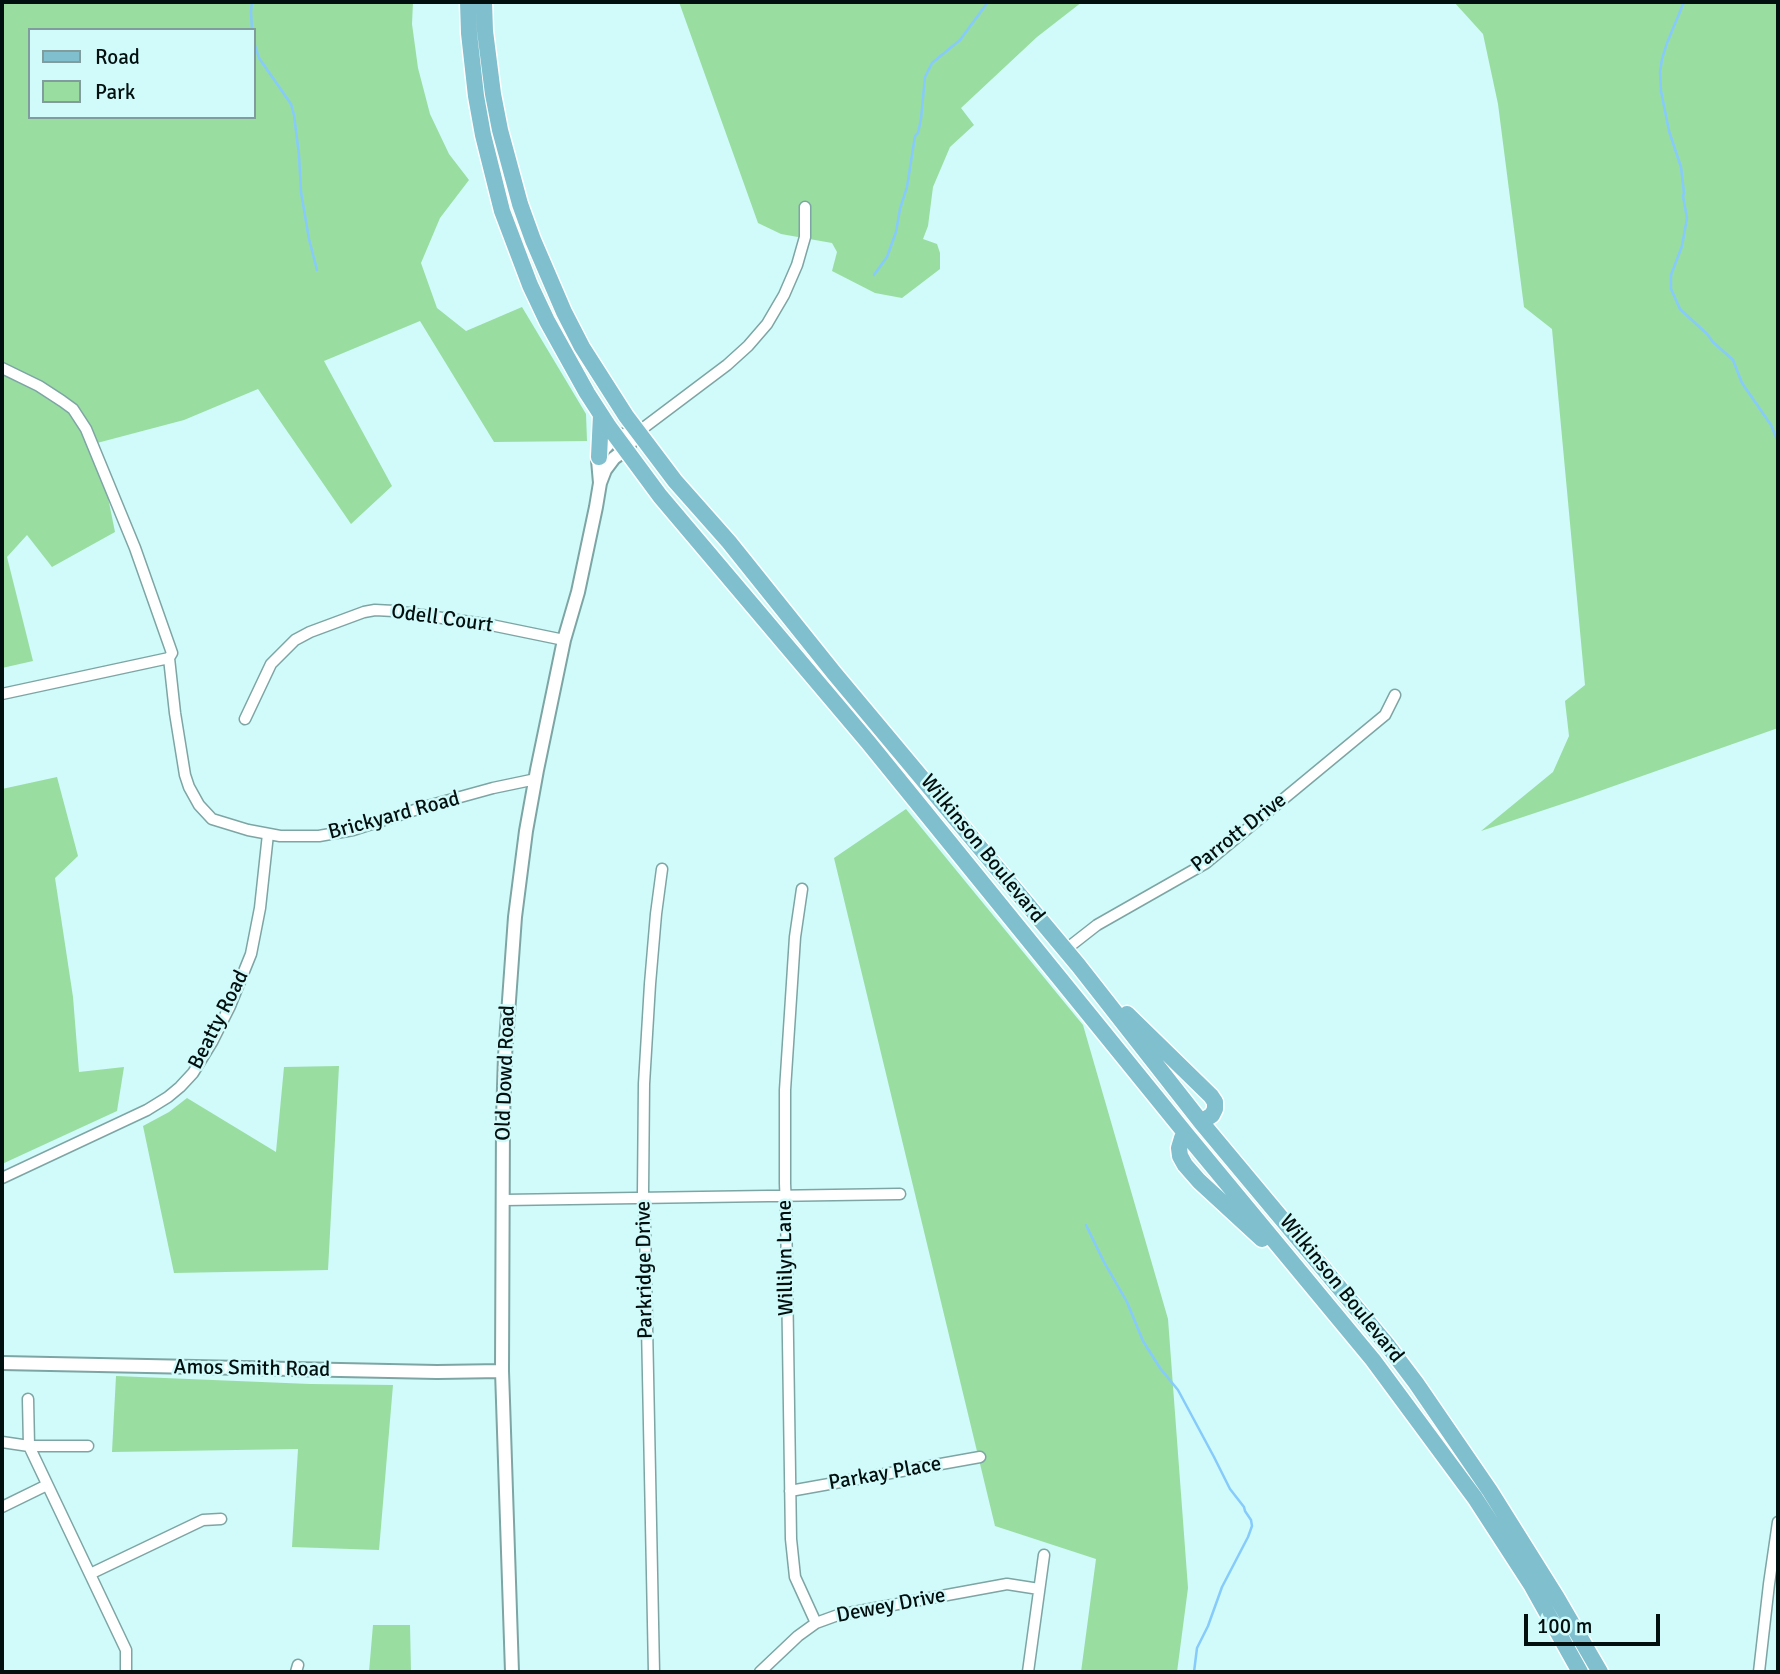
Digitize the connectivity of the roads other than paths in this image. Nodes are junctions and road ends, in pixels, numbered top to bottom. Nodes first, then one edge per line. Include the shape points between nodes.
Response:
1 (468, 2) edge
2 (484, 2) edge
3 (489, 66) junction
4 (472, 70) junction
5 (805, 206) dead end
6 (2, 368) edge
7 (601, 415) junction
8 (638, 432) junction
9 (620, 444) junction
10 (599, 457) junction
11 (600, 483) junction
12 (564, 640) junction
13 (169, 658) junction
14 (2, 694) edge
15 (1395, 695) dead end
16 (245, 719) dead end
17 (536, 779) junction
18 (268, 834) junction
19 (662, 869) dead end
20 (802, 889) dead end
21 (1065, 950) junction
22 (1078, 965) junction
23 (1201, 1122) junction
24 (1186, 1134) junction
25 (2, 1178) edge
26 (900, 1194) dead end
27 (786, 1196) junction
28 (643, 1199) junction
29 (504, 1200) junction
30 (2, 1363) edge
31 (502, 1370) junction
32 (28, 1399) dead end
33 (2, 1442) edge
34 (1458, 1443) junction
35 (29, 1446) junction
36 (88, 1446) dead end
37 (1443, 1454) junction
38 (980, 1457) dead end
39 (47, 1485) junction
40 (790, 1491) junction
41 (2, 1507) edge
42 (221, 1519) dead end
43 (1778, 1522) edge
44 (1044, 1555) dead end
45 (89, 1574) junction
46 (1039, 1589) junction
47 (816, 1623) junction
48 (126, 1672) edge
49 (512, 1672) edge
50 (654, 1672) edge
51 (760, 1672) edge
52 (1028, 1672) edge
53 (1580, 1672) edge
54 (1600, 1672) edge
55 (1759, 1672) edge

1 - 4 main road, Wilkinson Boulevard
2 - 3 main road, Wilkinson Boulevard
3 - 4 main road
3 - 8 main road, Wilkinson Boulevard via 500,130 533,240 582,347
4 - 7 main road, Wilkinson Boulevard via 494,181 518,254 547,321
5 - 8 street via 805,237 797,265 767,324 727,365
6 - 13 street, Brickyard Road via 62,401 86,429 135,548 172,653
7 - 9 main road, Wilkinson Boulevard
7 - 10 main road
8 - 9 street
8 - 21 main road, Wilkinson Boulevard
9 - 10 street via 602,451
9 - 11 street, Old Dowd Road
9 - 24 main road, Wilkinson Boulevard
10 - 11 street, Old Dowd Road
11 - 12 street, Old Dowd Road
12 - 16 street, Odell Court via 394,611 364,612 295,640 271,664
12 - 17 street, Old Dowd Road
13 - 14 street
13 - 18 street, Brickyard Road via 191,792 212,818
15 - 21 street, Parrott Drive via 1385,715 1206,863 1097,925
17 - 18 street, Brickyard Road via 335,834
17 - 29 street, Old Dowd Road via 511,967
18 - 25 street, Beatty Road via 251,954 230,1006 193,1073 160,1103
19 - 28 street, Parkridge Drive via 649,996
20 - 27 street, Willilyn Lane via 787,1059
21 - 22 main road, Wilkinson Boulevard
22 - 23 main road, Wilkinson Boulevard
22 - 23 main road via 1212,1096 1215,1109
23 - 24 street
23 - 34 main road, Wilkinson Boulevard via 1388,1346
24 - 37 main road, Wilkinson Boulevard via 1179,1147 1185,1165 1315,1290
26 - 27 street
27 - 28 street
27 - 40 street, Willilyn Lane
28 - 29 street
28 - 50 street, Parkridge Drive
29 - 31 street, Old Dowd Road
30 - 31 street, Amos Smith Road
31 - 49 street, Old Dowd Road
32 - 35 street
33 - 35 street
34 - 37 street
34 - 54 main road, Wilkinson Boulevard
35 - 36 street
35 - 39 street
37 - 53 main road, Wilkinson Boulevard via 1532,1586
38 - 40 street, Parkay Place
39 - 41 street
39 - 45 street
40 - 47 street, Willilyn Lane via 795,1577
42 - 45 street via 203,1520
43 - 55 street
44 - 46 street
45 - 48 street via 126,1650
46 - 47 street, Dewey Drive via 1007,1584
46 - 52 street
47 - 51 street, Dewey Drive

